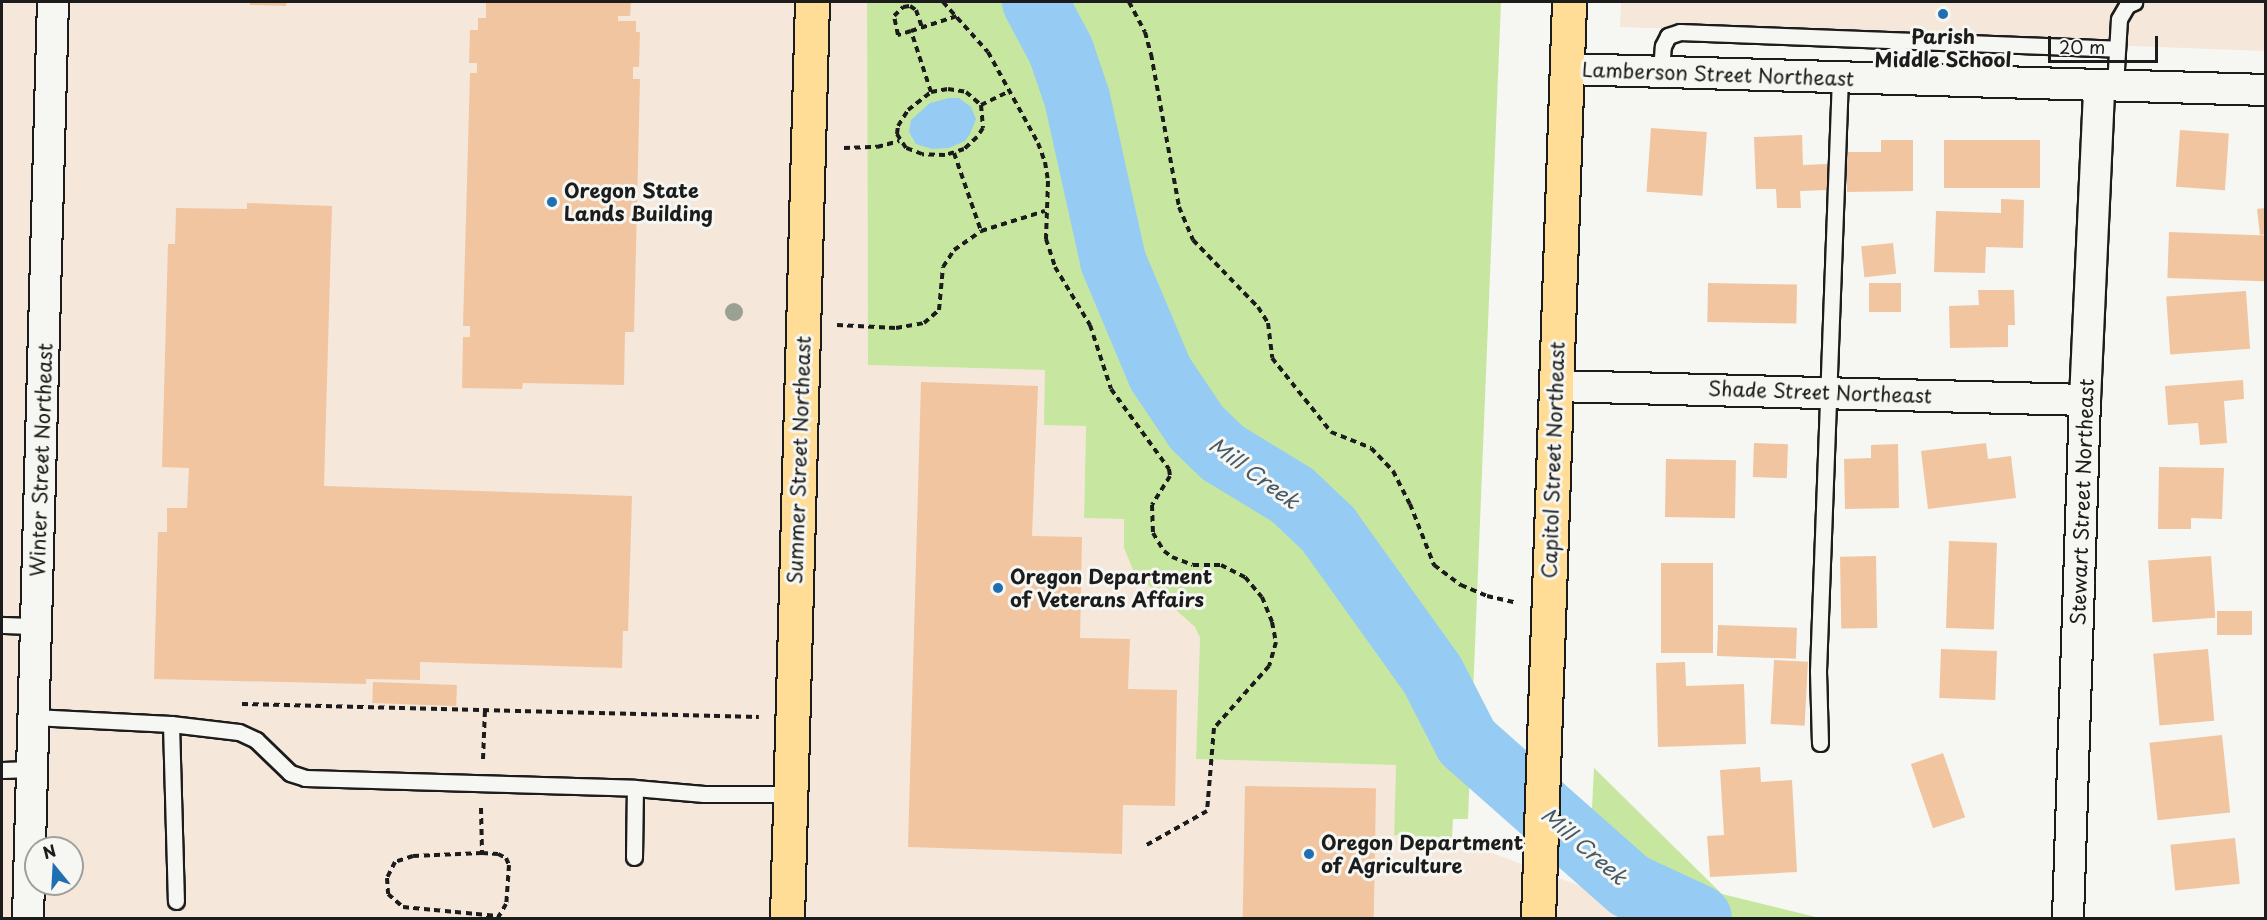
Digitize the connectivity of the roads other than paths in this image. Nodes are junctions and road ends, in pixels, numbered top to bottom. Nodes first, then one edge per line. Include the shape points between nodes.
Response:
1 (812, 2) edge
2 (1569, 2) edge
3 (2134, 2) edge
4 (53, 9) edge
5 (1898, 41) junction
6 (2117, 49) junction
7 (1567, 69) junction
8 (1661, 72) junction
9 (1840, 78) junction
10 (1898, 80) junction
11 (2107, 86) junction
12 (2265, 90) edge
13 (1555, 386) junction
14 (1826, 392) junction
15 (2085, 400) junction
16 (2, 625) edge
17 (36, 626) junction
18 (33, 717) junction
19 (171, 724) junction
20 (1820, 743) dead end
21 (32, 769) junction
22 (2, 770) edge
23 (635, 788) junction
24 (790, 794) junction
25 (634, 857) dead end
26 (176, 901) dead end
27 (1538, 910) edge
28 (28, 918) edge
29 (787, 918) edge
30 (2068, 918) edge

1 - 24 main road, Summer Street Northeast
2 - 7 main road, Capitol Street Northeast
3 - 6 lane via 2127,5 2119,19
4 - 17 street, Winter Street Northeast
5 - 6 lane
5 - 8 lane via 1680,32 1668,36 1663,46
5 - 10 lane
6 - 11 lane
7 - 8 street, Lamberson Street Northeast
7 - 13 main road, Capitol Street Northeast
8 - 9 street, Lamberson Street Northeast
9 - 10 street, Lamberson Street Northeast
9 - 14 lane
10 - 11 street, Lamberson Street Northeast
11 - 12 street, Lamberson Street Northeast
11 - 15 street, Stewart Street Northeast
13 - 14 street, Shade Street Northeast
13 - 27 main road, Capitol Street Northeast
14 - 15 street, Shade Street Northeast
14 - 20 lane via 1818,671
15 - 30 street, Stewart Street Northeast
16 - 17 lane
17 - 18 street, Winter Street Northeast
18 - 19 lane
18 - 21 street, Winter Street Northeast
19 - 23 lane via 238,732 256,740 290,773 305,778
19 - 26 lane
21 - 22 lane
21 - 28 street, Winter Street Northeast
23 - 24 lane via 704,794
23 - 25 lane
24 - 29 main road, Summer Street Northeast

